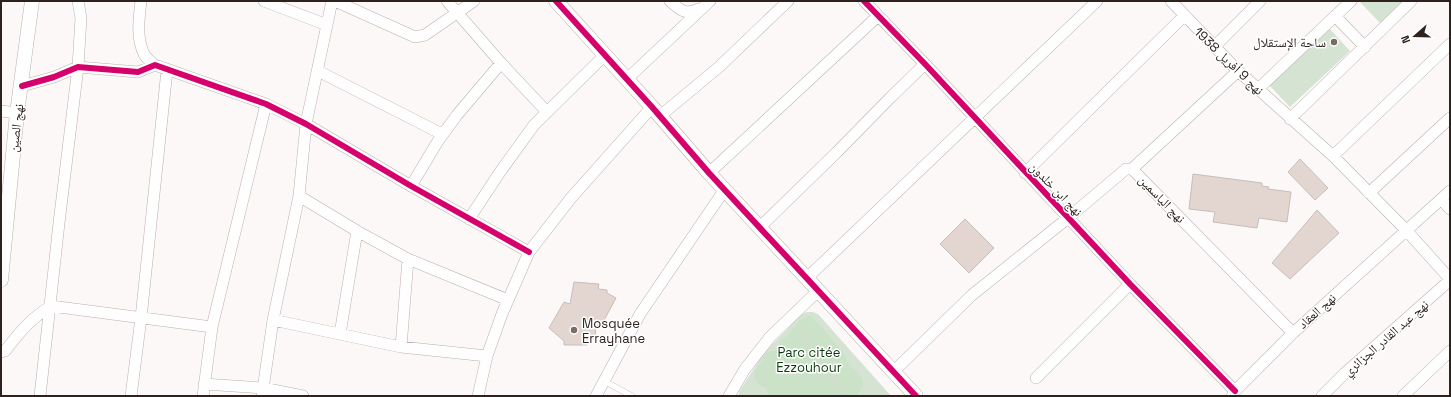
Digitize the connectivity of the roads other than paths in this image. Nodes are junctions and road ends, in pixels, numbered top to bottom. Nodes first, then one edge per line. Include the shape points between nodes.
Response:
1 (32, 1) edge
2 (78, 1) edge
3 (141, 1) edge
4 (264, 1) edge
5 (332, 1) edge
6 (336, 1) edge
7 (447, 1) edge
8 (474, 1) edge
9 (556, 1) edge
10 (670, 1) edge
11 (788, 1) edge
12 (1097, 1) edge
13 (1170, 1) edge
14 (1260, 1) edge
15 (1351, 1) edge
16 (1411, 1) edge
17 (869, 3) edge
18 (706, 4) edge
19 (569, 7) edge
20 (457, 12) junction
21 (878, 16) junction
22 (1184, 16) junction
23 (1335, 16) junction
24 (327, 25) junction
25 (1450, 44) edge
26 (1214, 47) junction
27 (1365, 47) junction
28 (605, 55) junction
29 (501, 63) junction
30 (925, 64) junction
31 (155, 65) junction
32 (78, 67) junction
33 (167, 70) junction
34 (318, 71) junction
35 (1238, 71) junction
36 (627, 79) junction
37 (22, 86) junction
38 (1258, 89) junction
39 (266, 104) junction
40 (1, 111) edge
41 (17, 112) junction
42 (547, 112) junction
43 (656, 112) junction
44 (975, 118) junction
45 (1450, 118) edge
46 (1290, 119) junction
47 (306, 124) junction
48 (442, 134) junction
49 (1333, 156) junction
50 (1132, 169) junction
51 (708, 173) junction
52 (1025, 173) junction
53 (411, 186) junction
54 (725, 189) junction
55 (1450, 191) edge
56 (1368, 193) junction
57 (299, 196) junction
58 (1441, 199) junction
59 (1450, 209) edge
60 (469, 218) junction
61 (1068, 218) junction
62 (759, 228) junction
63 (1406, 230) junction
64 (357, 231) junction
65 (529, 252) junction
66 (408, 259) junction
67 (1448, 274) edge
68 (807, 278) junction
69 (1, 280) edge
70 (1130, 284) junction
71 (818, 291) junction
72 (508, 300) junction
73 (51, 306) junction
74 (141, 318) junction
75 (273, 320) junction
76 (212, 327) junction
77 (1293, 333) junction
78 (340, 334) junction
79 (401, 347) junction
80 (1, 352) edge
81 (1449, 355) edge
82 (487, 356) junction
83 (893, 372) junction
84 (1036, 378) dead end
85 (604, 381) junction
86 (204, 384) junction
87 (263, 392) edge
88 (1233, 394) edge
89 (1406, 395) edge
90 (40, 396) edge
91 (132, 396) edge
92 (202, 396) edge
93 (303, 396) edge
94 (478, 396) edge
95 (596, 396) edge
96 (632, 396) edge
97 (729, 396) edge
98 (916, 396) edge
99 (1322, 396) edge

1 - 37 street, نهج الصين
2 - 32 street via 81,18
3 - 31 street via 138,28 140,44 144,55
4 - 24 street
5 - 24 street
6 - 20 street via 415,37 425,35
7 - 20 street
8 - 20 street
9 - 19 street
10 - 18 street via 685,13 693,12
11 - 43 street via 719,67
12 - 44 street
13 - 22 street, نهج 9 أفريل 1938
14 - 26 street
15 - 23 street
16 - 27 street
17 - 21 street, نهج ابن خلدون
18 - 36 street
19 - 28 street
20 - 29 street
21 - 30 street, نهج ابن خلدون
21 - 51 street
22 - 26 street, نهج 9 أفريل 1938
22 - 52 street
23 - 27 street
23 - 38 street
24 - 34 street
25 - 49 street
26 - 35 street, نهج 9 أفريل 1938
27 - 46 street
28 - 36 street
28 - 42 street
29 - 42 street
29 - 48 street
30 - 44 street, نهج ابن خلدون
30 - 62 street
31 - 32 street via 138,72
31 - 33 street
32 - 37 street
32 - 73 street
33 - 39 street
33 - 74 street
34 - 47 street
34 - 48 street
35 - 38 street, نهج 9 أفريل 1938
35 - 50 street, نهج الياسمين
36 - 43 street
37 - 41 street, نهج الصين
38 - 46 street, نهج 9 أفريل 1938
39 - 47 street
39 - 76 street
40 - 41 street
41 - 69 street, نهج الصين
42 - 60 street via 512,154
43 - 51 street
43 - 65 street via 571,198
44 - 52 street, نهج ابن خلدون
44 - 68 street
45 - 56 street
46 - 49 street, نهج 9 أفريل 1938
47 - 53 street
47 - 57 street
48 - 53 street
49 - 56 street, نهج 9 أفريل 1938
50 - 61 street via 1126,169
50 - 77 street, نهج الياسمين
51 - 54 street
52 - 61 street, نهج ابن خلدون
53 - 60 street
54 - 62 street
54 - 85 street via 640,314
55 - 58 street, نهج العقاد
56 - 63 street, نهج 9 أفريل 1938
57 - 64 street
57 - 75 street
58 - 59 street
58 - 63 street, نهج العقاد
60 - 65 street
61 - 70 street, نهج ابن خلدون
61 - 83 street via 972,295
62 - 68 street
63 - 67 street, نهج 9 أفريل 1938
63 - 77 street, نهج العقاد
64 - 66 street
64 - 78 street
65 - 72 street
66 - 72 street
66 - 79 street
67 - 99 street, نهج عبد القادر الجزائري
68 - 71 street
70 - 84 street
70 - 88 street, نهج ابن خلدون
71 - 83 street
71 - 97 street via 770,337 745,369
72 - 82 street
73 - 74 street
73 - 80 street via 37,315 5,351
73 - 90 street
74 - 76 street
74 - 91 street
75 - 78 street
75 - 87 street
76 - 86 street
77 - 88 street, نهج العقاد
78 - 79 street
79 - 82 street
81 - 89 street
82 - 94 street
83 - 98 street
85 - 95 street
85 - 96 lane
86 - 87 street
86 - 92 street
87 - 93 street

